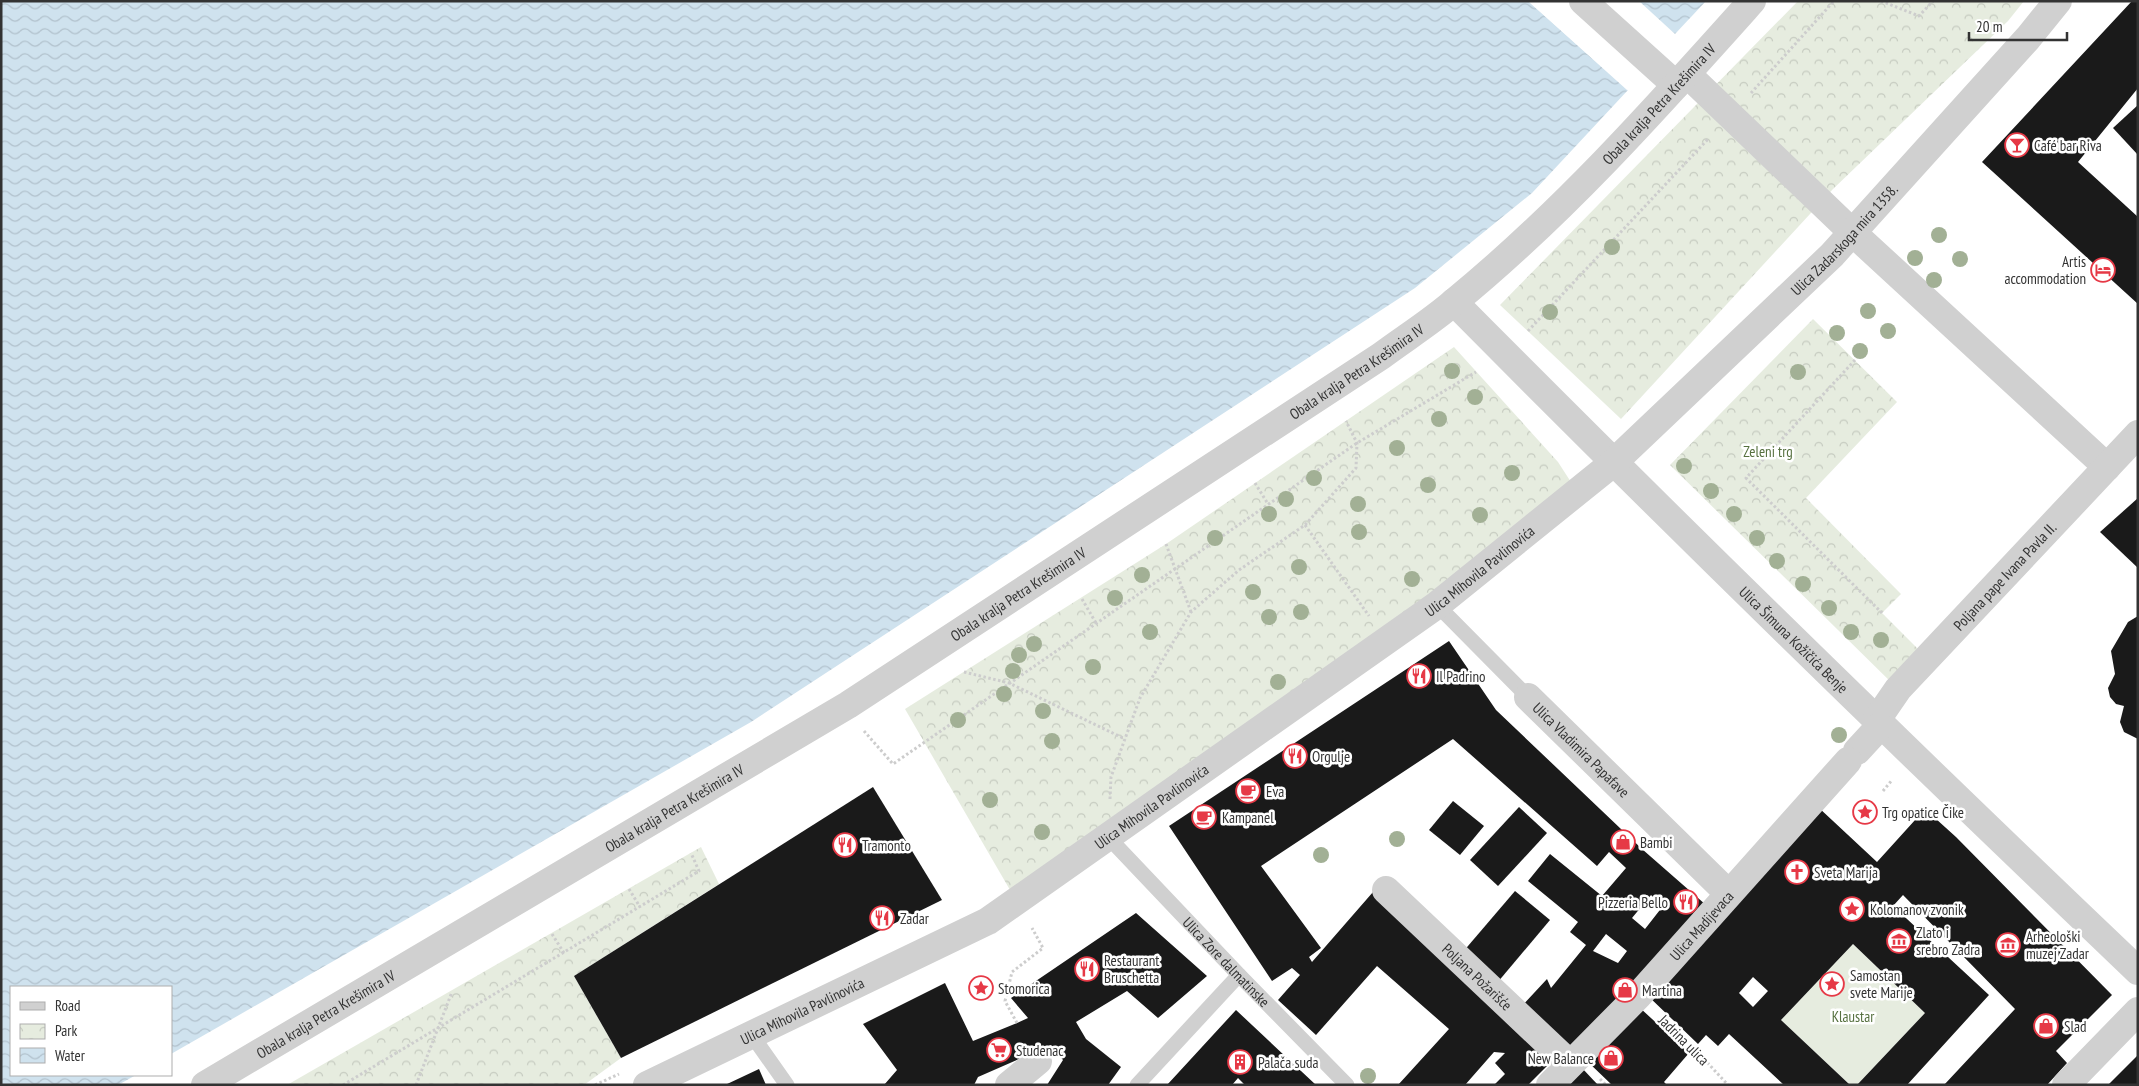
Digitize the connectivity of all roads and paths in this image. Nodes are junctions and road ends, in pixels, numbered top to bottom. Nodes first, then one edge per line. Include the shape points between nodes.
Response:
1 (1583, 1) edge
2 (1752, 1) edge
3 (1834, 1) edge
4 (1881, 1) edge
5 (1933, 1) edge
6 (2058, 1) edge
7 (1681, 80) junction
8 (1730, 116) junction
9 (1853, 233) junction
10 (1454, 302) junction
11 (1528, 331) dead end
12 (1855, 360) dead end
13 (1476, 372) dead end
14 (1346, 421) dead end
15 (2138, 434) edge
16 (1357, 443) junction
17 (1613, 463) junction
18 (2107, 467) junction
19 (1255, 483) dead end
20 (1268, 504) junction
21 (1305, 524) junction
22 (1166, 544) dead end
23 (1176, 568) junction
24 (1082, 599) dead end
25 (1437, 605) junction
26 (1191, 612) junction
27 (1882, 613) dead end
28 (1096, 623) junction
29 (1374, 624) dead end
30 (964, 672) dead end
31 (1009, 683) junction
32 (1528, 697) joint
33 (848, 705) junction
34 (1878, 724) junction
35 (1125, 739) junction
36 (1853, 756) joint
37 (1892, 780) dead end
38 (1883, 791) dead end
39 (1108, 837) junction
40 (691, 853) dead end
41 (629, 889) dead end
42 (1386, 890) dead end
43 (1728, 893) junction
44 (1018, 902) junction
45 (640, 907) junction
46 (552, 934) dead end
47 (564, 953) junction
48 (2138, 971) edge
49 (1239, 975) junction
50 (452, 992) dead end
51 (1638, 996) junction
52 (2138, 1011) edge
53 (1017, 1023) dead end
54 (435, 1031) junction
55 (751, 1034) junction
56 (1038, 1061) dead end
57 (1570, 1064) junction
58 (636, 1078) edge
59 (205, 1085) edge
60 (342, 1085) edge
61 (416, 1085) edge
62 (595, 1085) edge
63 (788, 1085) edge
64 (1009, 1085) edge
65 (1137, 1085) edge
66 (1347, 1085) edge
67 (1550, 1085) edge
68 (1728, 1085) edge
69 (2066, 1085) edge

1 - 7 street
2 - 7 street, Obala kralja Petra Krešimira IV
3 - 8 path
4 - 5 path via 1919,16
6 - 9 street, Ulica Zadarskoga mira 1358.
7 - 8 street
7 - 10 street, Obala kralja Petra Krešimira IV via 1581,186
8 - 9 street
8 - 11 path
9 - 17 street, Ulica Zadarskoga mira 1358.
9 - 18 street
10 - 17 street, Ulica Šimuna Kožičića Benje
10 - 33 street, Obala kralja Petra Krešimira IV via 1372,361
12 - 27 path via 1746,478
13 - 16 path
14 - 16 path
15 - 18 street, Poljana pape Ivana Pavla II.
16 - 20 path
16 - 21 path via 1356,468
17 - 25 street, Ulica Mihovila Pavlinovića
17 - 34 street, Ulica Šimuna Kožičića Benje
18 - 34 street, Poljana pape Ivana Pavla II. via 1898,689
19 - 20 path
20 - 23 path
21 - 26 path via 1239,570
21 - 29 path
22 - 23 path
23 - 26 path
23 - 28 path
24 - 28 path
25 - 32 lane, Ulica Vladimira Papafave
25 - 39 street, Ulica Mihovila Pavlinovića
26 - 35 path via 1140,698
28 - 31 path
30 - 31 path
31 - 33 path via 893,764 857,722
31 - 35 path
32 - 43 street, Ulica Vladimira Papafave
33 - 59 street, Obala kralja Petra Krešimira IV
34 - 36 street, Poljana pape Ivana Pavla II.
34 - 48 street, Ulica Šimuna Kožičića Benje
35 - 39 path via 1111,777
36 - 43 street, Ulica Madijevaca
37 - 38 path
39 - 44 street, Ulica Mihovila Pavlinovića
39 - 49 lane, Ulica Zore dalmatinske
40 - 45 path via 699,871
41 - 45 path
42 - 57 street, Poljana Požarišće
43 - 51 street, Ulica Madijevaca
44 - 53 path via 1043,948 1012,972 1005,1001
44 - 55 street, Ulica Mihovila Pavlinovića via 988,921
45 - 47 path
46 - 47 path
47 - 54 path
49 - 65 lane
49 - 66 lane, Ulica Zore dalmatinske
50 - 54 path
51 - 57 street, Ulica Madijevaca
51 - 68 path, Jadrina ulica
52 - 69 street
54 - 60 path
54 - 61 path
55 - 58 street, Ulica Mihovila Pavlinovića
55 - 63 lane
56 - 64 street
57 - 67 street, Ulica Madijevaca
58 - 62 path

